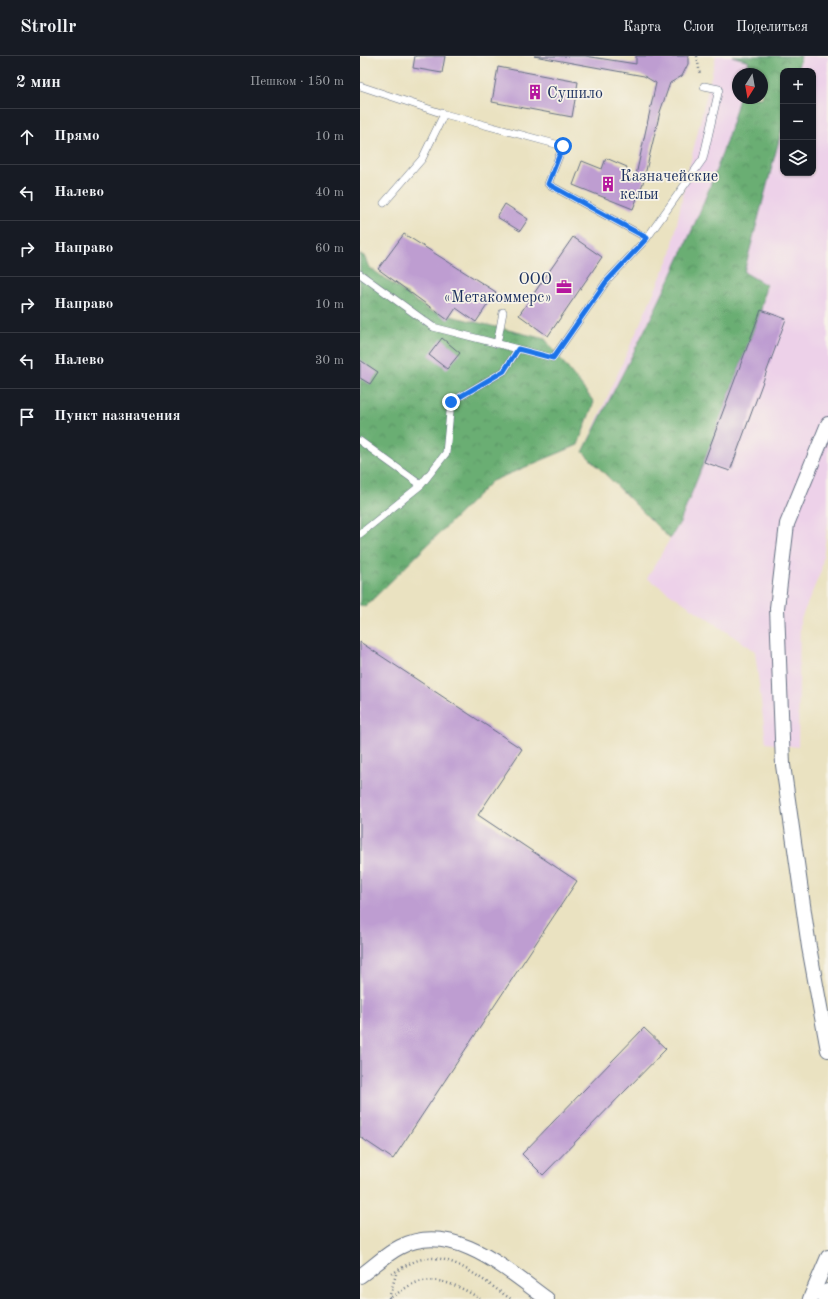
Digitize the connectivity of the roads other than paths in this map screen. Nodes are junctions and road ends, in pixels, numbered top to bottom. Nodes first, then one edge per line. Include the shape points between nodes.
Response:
1 (360, 86) edge
2 (704, 86) road end
3 (444, 114) junction
4 (384, 203) dead end
5 (647, 238) junction
6 (360, 274) edge
7 (503, 312) dead end
8 (497, 344) junction
9 (518, 349) junction
10 (828, 424) edge
11 (360, 440) edge
12 (421, 485) junction
13 (360, 534) edge
14 (828, 1050) edge
15 (828, 1258) edge
16 (360, 1276) edge
17 (828, 1291) edge
18 (548, 1299) edge
19 (810, 1299) edge
20 (824, 1299) edge

1 - 3 lane
2 - 5 lane via 719,89 703,159
3 - 4 lane via 422,159
3 - 5 lane via 563,146 548,184
5 - 9 lane via 606,282 553,358
6 - 8 lane via 433,327
7 - 8 lane
8 - 9 lane
9 - 12 lane via 504,371 451,402 446,453
10 - 14 street via 786,524 777,608 783,765 809,947
11 - 12 lane
12 - 13 lane
15 - 19 street
16 - 18 street via 400,1247 424,1240 448,1241 477,1251
17 - 20 street

